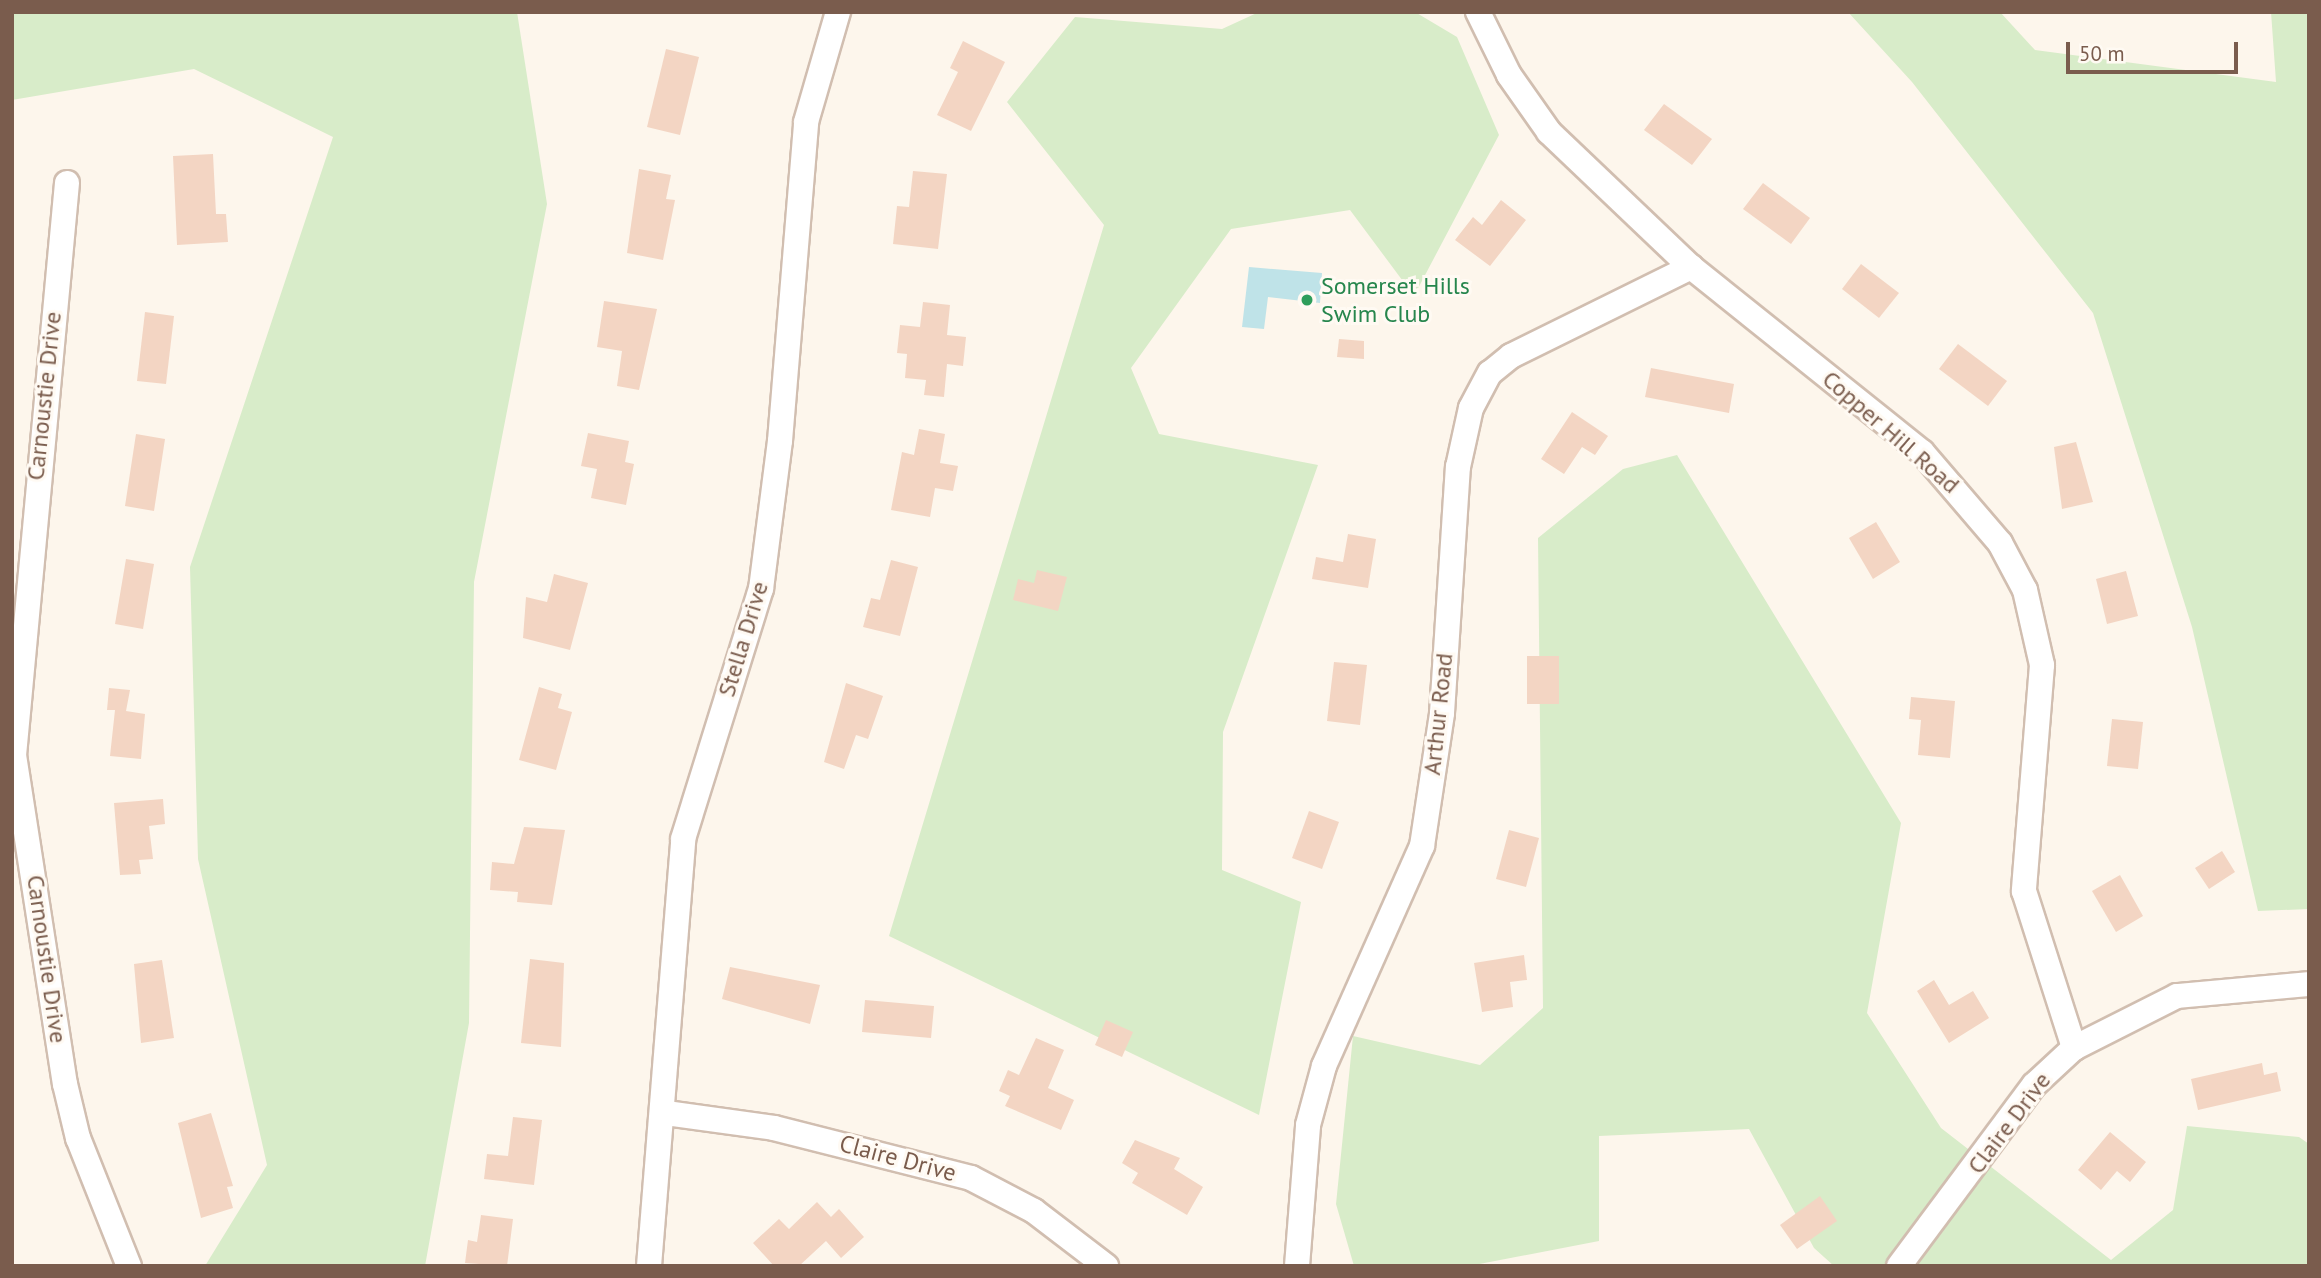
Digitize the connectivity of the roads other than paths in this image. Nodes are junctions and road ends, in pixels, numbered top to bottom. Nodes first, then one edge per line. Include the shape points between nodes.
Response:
1 (838, 12) edge
2 (1478, 12) edge
3 (67, 183) dead end
4 (1691, 267) junction
5 (21, 538) edge
6 (2309, 984) edge
7 (2074, 1048) junction
8 (666, 1113) junction
9 (129, 1266) edge
10 (649, 1266) edge
11 (1106, 1266) edge
12 (1297, 1266) edge
13 (1899, 1266) edge

1 - 8 street, Stella Drive via 806,122 780,441 761,589 683,839
2 - 4 street, Copper Hill Road via 1510,75 1549,131
3 - 5 street, Carnoustie Drive
4 - 7 street, Copper Hill Road via 1954,482 2000,543 2025,590 2042,665 2024,891
4 - 12 street, Arthur Road via 1511,356 1490,373 1471,408 1458,467 1441,713 1422,846 1324,1066 1308,1125
5 - 9 street, Carnoustie Drive via 14,755 65,1084 78,1138
6 - 7 street, Claire Drive via 2177,996
7 - 13 street, Claire Drive via 2034,1086
8 - 10 street, Stella Drive
8 - 11 street, Claire Drive via 874,1150 971,1178 1034,1211

